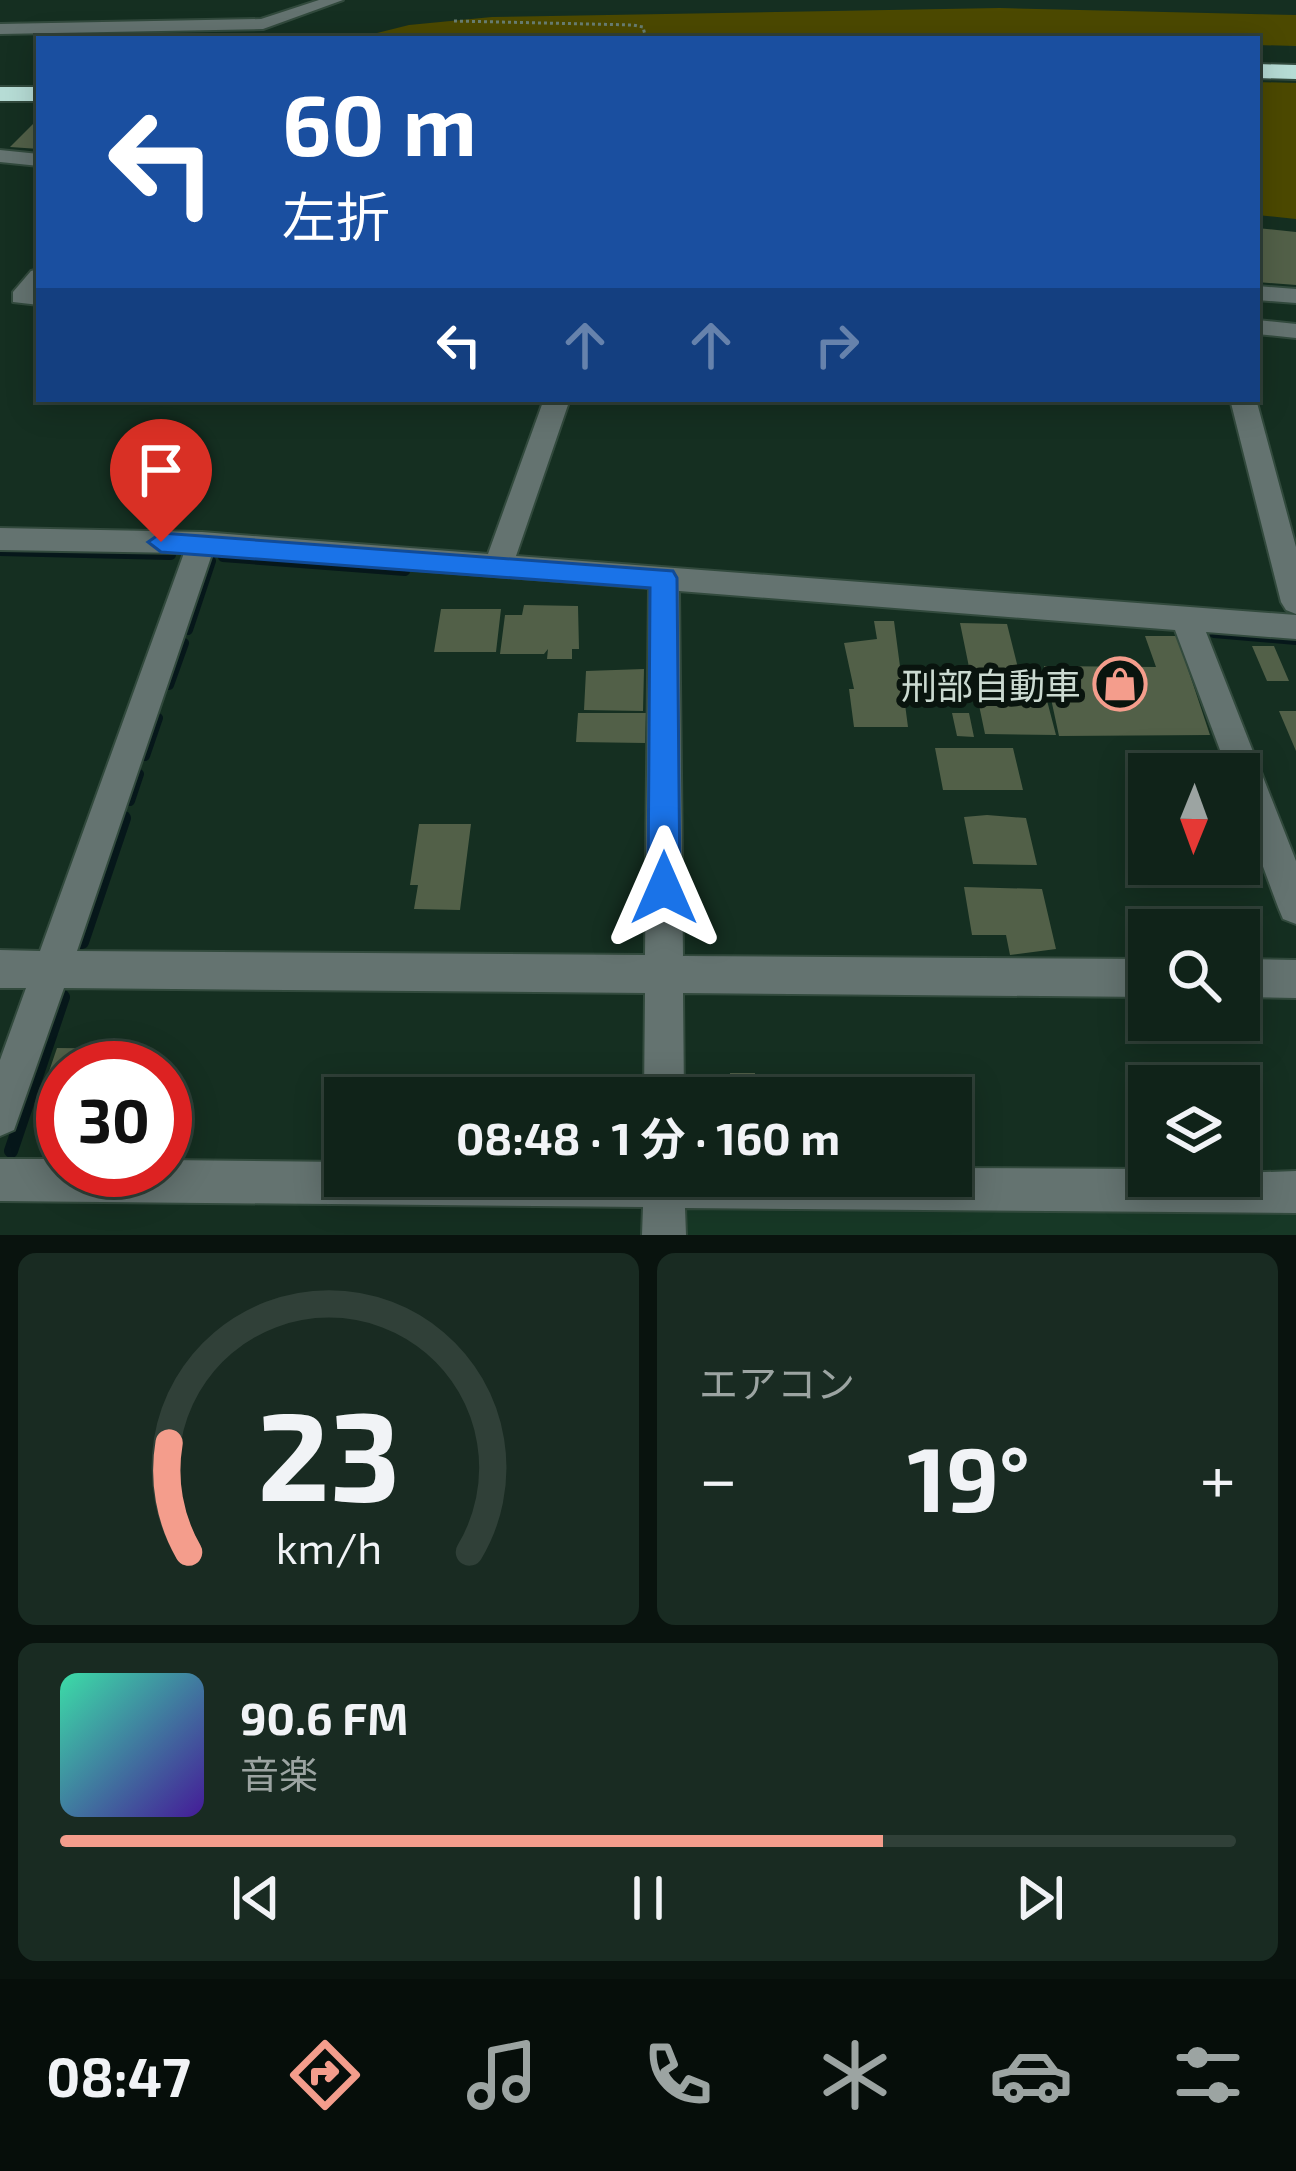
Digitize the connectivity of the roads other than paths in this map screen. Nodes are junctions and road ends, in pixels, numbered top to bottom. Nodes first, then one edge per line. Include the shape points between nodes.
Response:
1 (334, 0) edge
2 (0, 29) edge
3 (1260, 56) edge
4 (1296, 56) edge
5 (1260, 71) edge
6 (1296, 72) edge
7 (36, 77) edge
8 (0, 78) edge
9 (0, 94) edge
10 (36, 94) edge
11 (0, 156) edge
12 (36, 160) edge
13 (36, 280) edge
14 (1260, 292) edge
15 (1296, 296) edge
16 (36, 298) edge
17 (1260, 327) edge
18 (1296, 331) edge
19 (556, 402) edge
20 (1244, 402) edge
21 (0, 539) edge
22 (202, 543) junction
23 (498, 566) junction
24 (664, 578) junction
25 (1296, 602) edge
26 (1186, 618) junction
27 (1296, 627) edge
28 (1296, 907) edge
29 (0, 969) edge
30 (52, 969) junction
31 (664, 974) junction
32 (1128, 978) edge
33 (1260, 978) edge
34 (1296, 979) edge
35 (664, 1077) edge
36 (0, 1116) edge
37 (0, 1180) edge
38 (324, 1180) edge
39 (972, 1186) edge
40 (1296, 1192) edge
41 (664, 1197) edge
42 (664, 1235) edge

1 - 2 street via 263,24
3 - 4 highway
5 - 6 highway
7 - 8 highway
9 - 10 highway
11 - 12 street
13 - 16 street via 21,297
14 - 15 street
17 - 18 street
19 - 23 street
20 - 25 street
21 - 22 street
22 - 23 street
22 - 30 street
23 - 24 street
24 - 26 street
24 - 31 street
26 - 27 street
26 - 28 street
29 - 30 street
30 - 31 street
30 - 36 street
31 - 32 street
31 - 35 street
33 - 34 street
37 - 38 street
39 - 40 street
41 - 42 street

